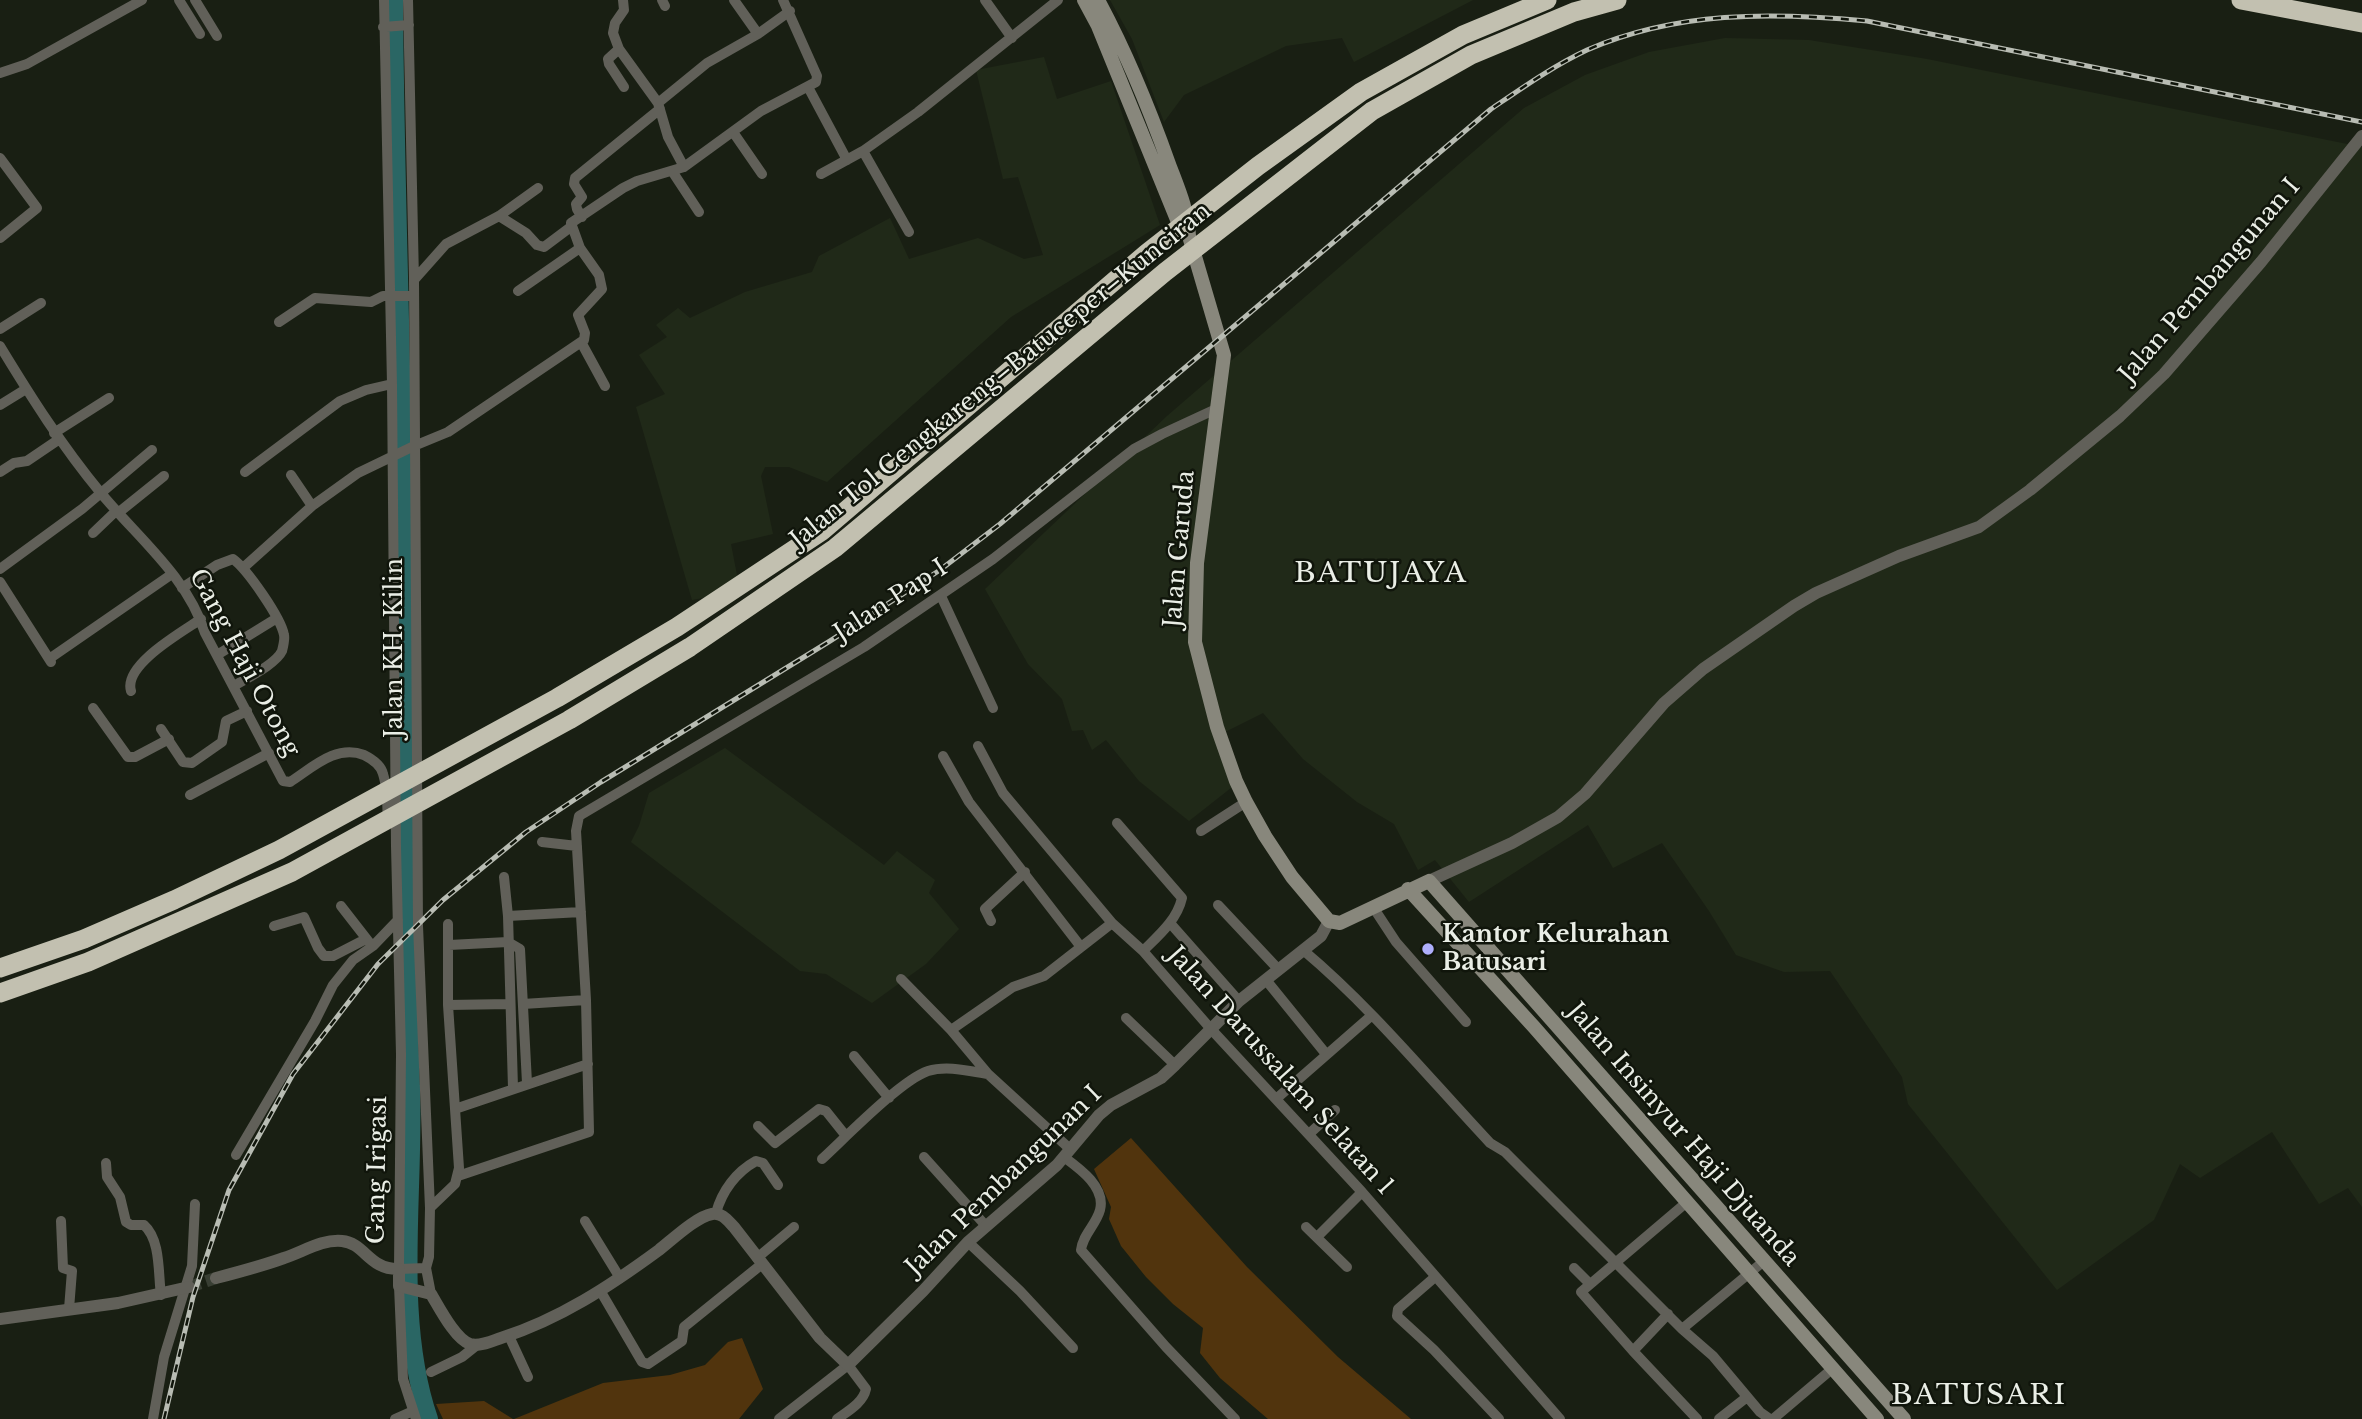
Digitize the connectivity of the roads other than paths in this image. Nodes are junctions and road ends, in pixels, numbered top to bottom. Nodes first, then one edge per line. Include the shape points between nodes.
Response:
1 (142, 0) edge
2 (179, 0) edge
3 (195, 0) edge
4 (384, 0) edge
5 (408, 0) edge
6 (624, 0) edge
7 (734, 0) edge
8 (783, 0) edge
9 (985, 0) edge
10 (1058, 0) edge
11 (1084, 0) edge
12 (1098, 0) edge
13 (1547, 0) edge
14 (1617, 0) edge
15 (2241, 0) edge
16 (790, 11) junction
17 (2362, 23) edge
18 (1104, 24) junction
19 (406, 25) junction
20 (386, 27) junction
21 (200, 34) dead end
22 (758, 34) junction
23 (217, 36) dead end
24 (1012, 38) junction
25 (620, 49) junction
26 (0, 73) edge
27 (624, 87) dead end
28 (808, 87) junction
29 (659, 106) junction
30 (733, 132) junction
31 (2362, 136) edge
32 (863, 151) junction
33 (0, 158) edge
34 (847, 160) junction
35 (684, 167) junction
36 (672, 171) junction
37 (762, 174) dead end
38 (821, 174) dead end
39 (538, 188) dead end
40 (699, 212) dead end
41 (499, 216) junction
42 (582, 217) junction
43 (572, 226) junction
44 (909, 232) dead end
45 (0, 238) edge
46 (580, 248) junction
47 (414, 280) junction
48 (519, 291) dead end
49 (402, 296) junction
50 (40, 303) dead end
51 (279, 322) dead end
52 (0, 329) edge
53 (581, 342) junction
54 (0, 346) edge
55 (392, 384) junction
56 (605, 386) dead end
57 (26, 389) junction
58 (109, 398) dead end
59 (0, 405) edge
60 (1216, 409) junction
61 (56, 436) junction
62 (410, 447) junction
63 (152, 450) dead end
64 (394, 456) junction
65 (0, 472) edge
66 (245, 472) dead end
67 (290, 475) dead end
68 (164, 476) dead end
69 (101, 494) junction
70 (312, 506) junction
71 (117, 512) junction
72 (93, 533) dead end
73 (243, 568) junction
74 (0, 569) edge
75 (172, 574) junction
76 (0, 582) edge
77 (182, 588) junction
78 (941, 596) junction
79 (276, 618) junction
80 (201, 619) junction
81 (217, 655) junction
82 (234, 687) junction
83 (131, 691) dead end
84 (93, 708) dead end
85 (993, 708) dead end
86 (247, 711) junction
87 (161, 729) dead end
88 (169, 739) junction
89 (978, 746) dead end
90 (270, 753) junction
91 (943, 756) dead end
92 (190, 795) dead end
93 (1246, 802) junction
94 (1117, 823) dead end
95 (1201, 831) dead end
96 (542, 842) dead end
97 (396, 846) junction
98 (577, 846) junction
99 (1025, 872) junction
100 (504, 877) dead end
101 (1429, 881) junction
102 (1408, 890) junction
103 (1218, 905) dead end
104 (341, 906) dead end
105 (1373, 907) junction
106 (581, 912) junction
107 (508, 916) junction
108 (398, 919) junction
109 (1329, 920) junction
110 (991, 921) dead end
111 (1112, 923) junction
112 (1170, 923) junction
113 (448, 924) dead end
114 (274, 926) dead end
115 (370, 942) junction
116 (508, 942) junction
117 (449, 945) junction
118 (1081, 947) junction
119 (1303, 950) junction
120 (1143, 951) junction
121 (0, 968) edge
122 (1279, 970) junction
123 (901, 979) dead end
124 (1266, 980) junction
125 (0, 993) edge
126 (586, 1000) junction
127 (1239, 1001) junction
128 (510, 1004) junction
129 (523, 1004) junction
130 (448, 1005) junction
131 (1371, 1016) junction
132 (1126, 1018) dead end
133 (1466, 1022) dead end
134 (1210, 1028) junction
135 (951, 1030) junction
136 (1326, 1054) junction
137 (854, 1056) dead end
138 (587, 1064) junction
139 (1175, 1065) junction
140 (988, 1074) junction
141 (527, 1083) junction
142 (513, 1088) junction
143 (889, 1098) junction
144 (1276, 1098) junction
145 (455, 1109) junction
146 (1335, 1111) dead end
147 (758, 1126) dead end
148 (1310, 1134) junction
149 (846, 1136) junction
150 (1067, 1153) junction
151 (236, 1155) dead end
152 (924, 1157) dead end
153 (822, 1159) dead end
154 (106, 1163) dead end
155 (458, 1176) junction
156 (778, 1185) dead end
157 (1362, 1192) junction
158 (1687, 1202) junction
159 (195, 1204) dead end
160 (430, 1208) junction
161 (716, 1213) junction
162 (61, 1221) dead end
163 (585, 1221) dead end
164 (986, 1226) junction
165 (794, 1227) dead end
166 (1306, 1227) dead end
167 (1317, 1237) junction
168 (968, 1242) junction
169 (759, 1261) junction
170 (1764, 1261) junction
171 (1614, 1262) junction
172 (1347, 1267) dead end
173 (421, 1268) junction
174 (1574, 1268) dead end
175 (400, 1269) junction
176 (1750, 1273) junction
177 (1435, 1277) junction
178 (620, 1278) junction
179 (216, 1279) tunnel mouth
180 (1589, 1283) junction
181 (400, 1286) junction
182 (188, 1287) junction
183 (601, 1292) junction
184 (431, 1294) junction
185 (161, 1295) junction
186 (69, 1309) junction
187 (1668, 1314) junction
188 (0, 1319) edge
189 (1682, 1329) junction
190 (509, 1336) junction
191 (477, 1345) junction
192 (1073, 1348) dead end
193 (1633, 1351) junction
194 (848, 1365) junction
195 (1832, 1369) junction
196 (431, 1373) dead end
197 (528, 1377) dead end
198 (1747, 1397) junction
199 (415, 1415) edge
200 (1695, 1418) edge
201 (153, 1419) edge
202 (395, 1419) edge
203 (779, 1419) edge
204 (837, 1419) edge
205 (1235, 1419) edge
206 (1499, 1419) edge
207 (1560, 1419) edge
208 (1719, 1419) edge
209 (1772, 1419) edge
210 (1877, 1419) edge
211 (1904, 1419) edge

1 - 26 street via 27,64
2 - 21 street
3 - 23 street
4 - 20 street, Jalan KH. Kilin
5 - 19 street, Jalan KH. Kilin
6 - 25 street via 613,33
7 - 22 street
8 - 16 street
9 - 24 street
10 - 24 street
11 - 18 main road, Jalan Garuda
12 - 18 main road, Jalan Garuda
13 - 121 highway, Jalan Tol Cengkareng–Batuceper–Kunciran via 1463,35 1361,92 1147,253 822,531 677,627 279,850 84,939
14 - 125 highway, Jalan Tol Cengkareng–Batuceper–Kunciran via 1574,12 1460,61 1371,111 1164,272 835,548 690,647 569,720 292,872 88,962
15 - 17 highway
16 - 22 street
16 - 28 street via 817,76
18 - 60 main road, Jalan Garuda via 1150,134 1178,222 1189,236 1224,355
19 - 20 street
19 - 47 street, Jalan KH. Kilin
20 - 49 street, Jalan KH. Kilin
22 - 29 street via 707,63
24 - 32 street
25 - 27 street via 608,59
25 - 29 street
28 - 30 street via 761,111
28 - 34 street
29 - 35 street
29 - 42 street via 575,178 582,197 576,204
30 - 35 street
30 - 37 street
31 - 101 street, Jalan Pembangunan I via 2164,374 2030,490 1979,527 1899,556 1794,606 1703,669 1664,703 1585,794 1558,817
32 - 34 street
32 - 44 street
33 - 45 street via 37,208
34 - 38 street
35 - 36 street
36 - 40 street
36 - 42 street via 623,188
39 - 41 street
41 - 43 street via 544,247
41 - 47 street via 446,244
42 - 43 street
43 - 46 street
46 - 48 street
46 - 53 street via 599,275 602,289 578,315 585,333
47 - 49 street, Jalan KH. Kilin
49 - 51 street via 383,296 371,302 315,298
49 - 55 street, Jalan KH. Kilin
49 - 62 street, Jalan KH. Kilin
50 - 52 street
53 - 56 street
53 - 62 street via 448,432
54 - 57 street, Gang Haji Otong
55 - 64 street, Jalan KH. Kilin
55 - 66 street via 340,401
57 - 59 street
57 - 61 street, Gang Haji Otong
58 - 61 street
60 - 78 street, Jalan Pap I via 1134,449
60 - 93 main road, Jalan Garuda via 1197,564 1195,642 1217,727
61 - 65 street via 27,461
61 - 69 street, Gang Haji Otong
62 - 64 street
62 - 160 street, Jalan KH. Kilin via 418,926
63 - 69 street
64 - 70 street via 358,473
64 - 97 street, Jalan KH. Kilin
67 - 70 street
68 - 71 street
69 - 71 street, Gang Haji Otong
69 - 74 street
70 - 73 street
71 - 72 street
71 - 75 street, Gang Haji Otong
73 - 77 street via 233,559 225,561
73 - 79 street
75 - 76 street via 50,661
75 - 77 street, Gang Haji Otong
77 - 80 street, Gang Haji Otong
78 - 85 street
78 - 98 street, Jalan Pap I via 579,816
79 - 81 street
79 - 82 street via 285,637 281,652
80 - 81 street, Gang Haji Otong
80 - 83 street via 143,660 130,682
81 - 82 street, Gang Haji Otong
82 - 86 street, Gang Haji Otong
84 - 88 street via 128,757
86 - 88 street via 226,721 221,744 192,762 183,762
86 - 90 street, Gang Haji Otong
87 - 88 street
89 - 111 street, Jalan Darussalam Selatan 1 via 1003,793
90 - 92 street
90 - 97 street, Gang Haji Otong via 287,783 330,755 357,753 371,758 383,774 390,839
91 - 99 street via 969,802
93 - 95 street
93 - 109 main road, Jalan Garuda via 1292,877
94 - 112 street via 1182,898
96 - 98 street
97 - 108 street, Jalan KH. Kilin
98 - 106 street
99 - 110 street via 985,909
99 - 118 street
100 - 107 street
101 - 102 main road, Jalan Pembangunan I
101 - 170 main road, Jalan Insinyur Haji Djuanda
102 - 105 main road, Jalan Pembangunan I
102 - 158 main road, Jalan Insinyur Haji Djuanda
103 - 122 street
104 - 115 street
105 - 109 main road, Jalan Pembangunan I via 1340,923
105 - 133 street via 1396,942
106 - 107 street
106 - 126 street
107 - 116 street
108 - 115 street
108 - 175 street, Gang Irigasi
109 - 119 street, Jalan Pembangunan I via 1321,936
111 - 118 street
111 - 120 street, Jalan Darussalam Selatan 1
112 - 120 street
112 - 127 street
113 - 117 street
114 - 115 street via 304,917 324,956
115 - 151 street via 333,985
116 - 117 street
116 - 128 street
116 - 129 street via 520,949
117 - 130 street
118 - 135 street via 1044,976 1013,986
119 - 122 street, Jalan Pembangunan I
119 - 131 street
120 - 134 street, Jalan Darussalam Selatan 1
122 - 124 street, Jalan Pembangunan I
123 - 135 street
124 - 127 street, Jalan Pembangunan I
124 - 136 street
126 - 129 street
126 - 138 street
127 - 134 street, Jalan Pembangunan I
128 - 130 street
128 - 142 street
129 - 141 street
130 - 145 street
131 - 136 street
131 - 171 street via 1490,1143 1506,1152
132 - 139 street
134 - 139 street, Jalan Pembangunan I
134 - 144 street, Jalan Darussalam Selatan 1
135 - 140 street
136 - 144 street
137 - 143 street
138 - 141 street
138 - 155 street via 589,1132
139 - 150 street, Jalan Pembangunan I via 1111,1105
140 - 143 street via 943,1069 927,1072
140 - 150 street
141 - 142 street
142 - 145 street
143 - 149 street
144 - 148 street, Jalan Darussalam Selatan 1
145 - 155 street
146 - 148 street
147 - 149 street via 775,1143 819,1109 826,1111
148 - 157 street, Jalan Darussalam Selatan 1
149 - 153 street
150 - 164 street, Jalan Pembangunan I
150 - 205 street via 1100,1195 1100,1209 1081,1250
152 - 164 street
154 - 185 street via 107,1177 120,1197 126,1222 144,1225 151,1232
155 - 160 street
156 - 161 street via 763,1163 756,1161 730,1183
157 - 167 street
157 - 177 street, Jalan Darussalam Selatan 1
158 - 171 street
158 - 176 main road, Jalan Insinyur Haji Djuanda
159 - 182 street
160 - 173 street, Jalan KH. Kilin via 429,1257
161 - 169 street via 734,1227
161 - 178 street via 688,1227
162 - 186 street via 62,1268 72,1272
163 - 178 street
164 - 168 street, Jalan Pembangunan I
165 - 169 street
166 - 167 street
167 - 172 street
168 - 192 street
168 - 194 street, Jalan Pembangunan I
169 - 183 street via 684,1328 682,1341 648,1364 642,1362
169 - 194 street via 820,1338
170 - 176 street
170 - 211 main road, Jalan Insinyur Haji Djuanda
171 - 180 street
171 - 187 street
173 - 175 street
173 - 184 street, Jalan KH. Kilin
174 - 180 street
175 - 179 street via 383,1268 352,1244 330,1241
175 - 181 street, Gang Irigasi
176 - 189 street
176 - 195 main road, Jalan Insinyur Haji Djuanda
177 - 206 street via 1398,1309 1397,1316
177 - 207 street, Jalan Darussalam Selatan 1
178 - 183 street
180 - 193 street via 1581,1290 1583,1296
181 - 184 street
181 - 199 street, Gang Irigasi via 403,1379
182 - 185 street
182 - 201 street via 164,1357
183 - 190 street
184 - 191 street via 458,1336
185 - 186 street
186 - 188 street
187 - 189 street
187 - 193 street
189 - 198 street via 1713,1356
190 - 191 street
190 - 197 street
191 - 196 street
193 - 200 street
194 - 203 street
194 - 204 street via 866,1390 854,1407
195 - 209 street
195 - 210 main road, Jalan Insinyur Haji Djuanda
198 - 208 street
198 - 209 street
199 - 202 street

